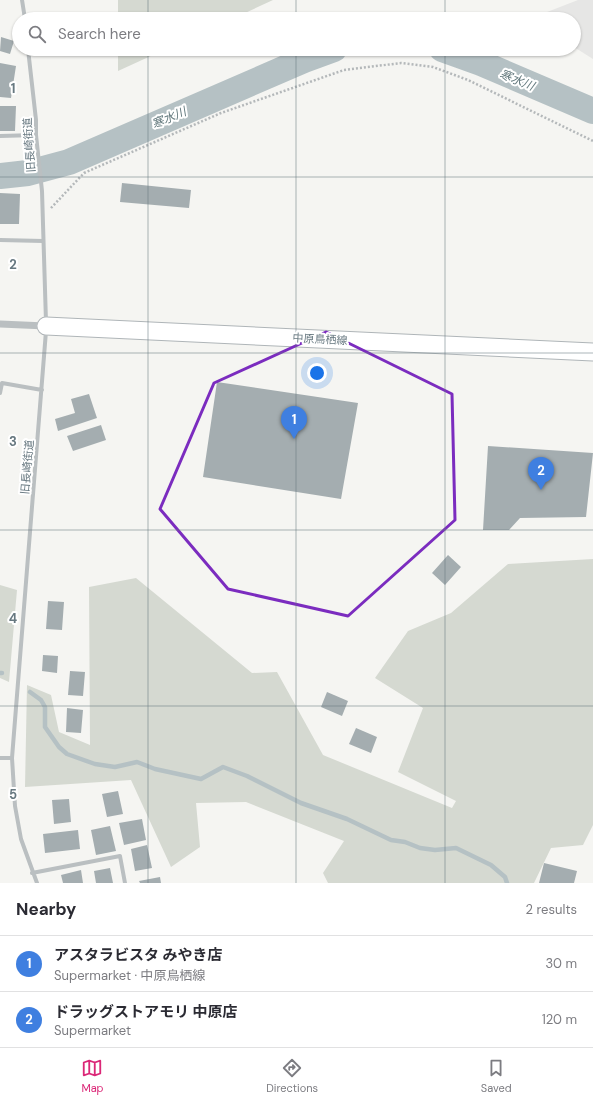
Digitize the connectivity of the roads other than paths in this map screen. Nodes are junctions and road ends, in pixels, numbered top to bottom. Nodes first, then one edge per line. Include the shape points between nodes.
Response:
1 (22, 0) edge
2 (23, 12) edge
3 (29, 56) edge
4 (36, 135) junction
5 (0, 136) edge
6 (0, 240) edge
7 (43, 241) junction
8 (0, 324) edge
9 (46, 326) junction
10 (593, 352) edge
11 (42, 390) junction
12 (0, 392) edge
13 (0, 758) edge
14 (12, 758) junction
15 (32, 873) junction
16 (37, 883) edge
17 (125, 883) edge

1 - 2 street
3 - 4 street, 旧長崎街道
4 - 5 street
4 - 7 street, 旧長崎街道 via 42,191
6 - 7 street
7 - 9 street, 旧長崎街道
8 - 9 street
9 - 10 main road, 中原鳥栖線
9 - 11 street, 旧長崎街道
11 - 12 street via 2,383
11 - 14 street, 旧長崎街道
13 - 14 street
14 - 15 street, 旧長崎街道 via 15,806 21,839
15 - 16 street, 旧長崎街道
15 - 17 street via 120,856

